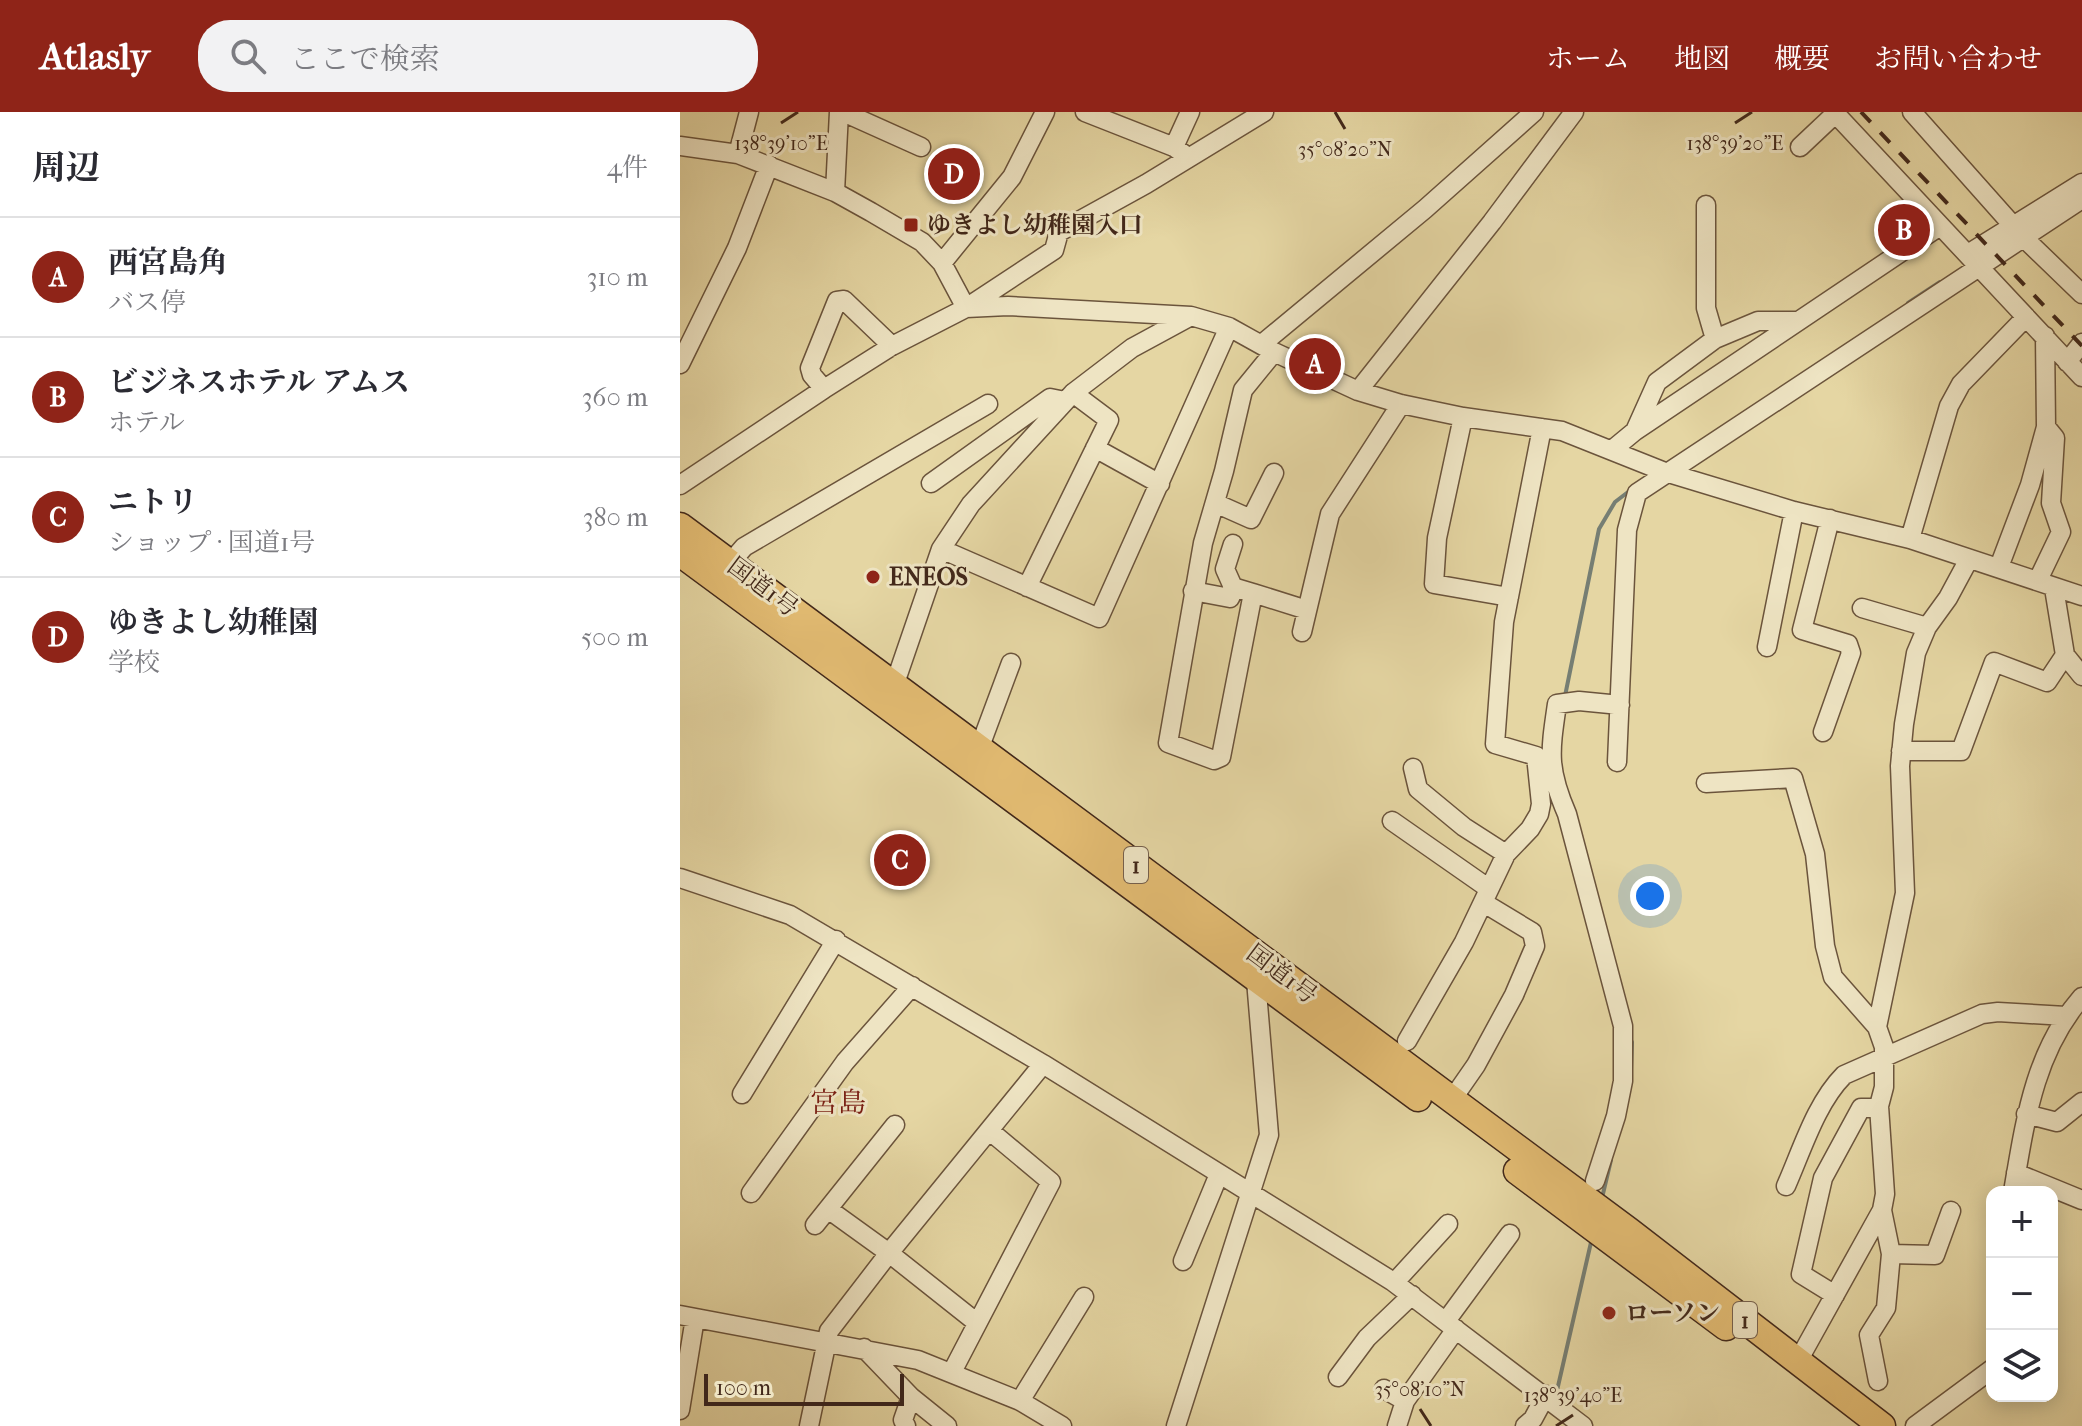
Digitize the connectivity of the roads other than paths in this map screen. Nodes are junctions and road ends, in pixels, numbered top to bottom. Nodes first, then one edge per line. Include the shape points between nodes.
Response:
1 (749, 112) edge
2 (841, 112) edge
3 (1045, 112) edge
4 (1085, 112) edge
5 (1190, 112) edge
6 (1264, 112) edge
7 (1534, 112) edge
8 (1574, 112) edge
9 (1834, 113) edge
10 (1919, 114) edge
11 (1107, 116) edge
12 (680, 146) edge
13 (921, 147) dead end
14 (1800, 147) dead end
15 (1181, 152) junction
16 (738, 154) junction
17 (769, 165) junction
18 (2082, 183) edge
19 (835, 192) junction
20 (2082, 199) edge
21 (1706, 205) dead end
22 (1940, 226) junction
23 (2019, 232) junction
24 (1973, 261) junction
25 (942, 263) junction
26 (2082, 294) edge
27 (966, 308) junction
28 (1191, 316) junction
29 (2026, 317) junction
30 (1797, 321) junction
31 (1229, 327) junction
32 (2045, 336) junction
33 (1715, 339) junction
34 (2082, 343) edge
35 (892, 346) junction
36 (1268, 348) junction
37 (2067, 362) junction
38 (680, 364) edge
39 (2082, 377) edge
40 (824, 389) junction
41 (1358, 391) junction
42 (1069, 397) junction
43 (988, 404) dead end
44 (1401, 404) junction
45 (1463, 417) junction
46 (2046, 427) junction
47 (1542, 428) junction
48 (1635, 431) junction
49 (1095, 448) junction
50 (1612, 450) junction
51 (1658, 470) junction
52 (1274, 473) dead end
53 (931, 483) dead end
54 (1160, 484) junction
55 (680, 485) edge
56 (1215, 503) junction
57 (1794, 511) junction
58 (1830, 519) junction
59 (680, 526) edge
60 (1910, 539) junction
61 (1233, 544) dead end
62 (941, 549) junction
63 (680, 553) edge
64 (1969, 559) junction
65 (731, 562) junction
66 (1999, 567) junction
67 (2046, 584) junction
68 (1027, 587) junction
69 (1234, 588) junction
70 (1193, 591) junction
71 (1253, 593) junction
72 (2082, 596) edge
73 (1509, 597) junction
74 (1862, 608) dead end
75 (1307, 610) junction
76 (1927, 627) junction
77 (1302, 632) dead end
78 (1767, 647) dead end
79 (2065, 655) junction
80 (1011, 663) dead end
81 (2082, 676) edge
82 (894, 686) junction
83 (1620, 705) junction
84 (1823, 732) dead end
85 (979, 749) junction
86 (1901, 751) junction
87 (1617, 762) dead end
88 (1413, 768) dead end
89 (1706, 783) dead end
90 (1539, 814) junction
91 (1567, 814) junction
92 (1392, 821) dead end
93 (1506, 854) junction
94 (680, 878) edge
95 (1486, 896) junction
96 (836, 940) junction
97 (1256, 980) junction
98 (912, 986) junction
99 (2082, 997) edge
100 (2066, 1016) junction
101 (1877, 1027) junction
102 (1407, 1041) dead end
103 (1885, 1056) junction
104 (1043, 1064) junction
105 (742, 1094) dead end
106 (1451, 1101) junction
107 (2082, 1102) edge
108 (1879, 1108) junction
109 (2026, 1114) junction
110 (895, 1125) dead end
111 (990, 1131) junction
112 (2016, 1173) junction
113 (1219, 1174) junction
114 (1786, 1186) dead end
115 (2014, 1186) edge
116 (1250, 1192) junction
117 (751, 1193) dead end
118 (2082, 1200) edge
119 (828, 1209) junction
120 (1882, 1210) junction
121 (1951, 1211) dead end
122 (1597, 1212) junction
123 (1448, 1224) dead end
124 (815, 1225) dead end
125 (1510, 1234) dead end
126 (889, 1253) junction
127 (1891, 1254) junction
128 (1183, 1261) dead end
129 (1395, 1282) junction
130 (1412, 1295) junction
131 (1835, 1295) junction
132 (1084, 1297) dead end
133 (688, 1316) edge
134 (976, 1322) junction
135 (1451, 1325) junction
136 (825, 1343) junction
137 (864, 1348) junction
138 (1798, 1361) junction
139 (952, 1372) junction
140 (1986, 1373) edge
141 (1338, 1377) dead end
142 (1878, 1381) dead end
143 (1384, 1389) dead end
144 (1546, 1395) junction
145 (911, 1397) junction
146 (1020, 1401) junction
147 (1405, 1401) junction
148 (680, 1410) edge
149 (809, 1426) edge
150 (906, 1426) edge
151 (947, 1426) edge
152 (1062, 1426) edge
153 (1176, 1426) edge
154 (1397, 1426) edge
155 (1525, 1426) edge
156 (1583, 1426) edge
157 (1856, 1426) edge
158 (1882, 1426) edge
159 (1915, 1426) edge

1 - 16 street
2 - 13 street
2 - 19 street
3 - 25 street via 1012,177
4 - 11 street
5 - 15 street
6 - 15 street
7 - 36 street
8 - 41 street
9 - 14 street
9 - 22 street
10 - 23 street
11 - 15 street
12 - 16 street
15 - 27 street via 1059,232 1054,250
16 - 17 street
17 - 19 street
17 - 38 street via 737,248
18 - 23 street
19 - 25 street via 922,242
20 - 23 street
21 - 33 street via 1706,308
22 - 24 street
22 - 30 street
23 - 24 street
23 - 26 street
24 - 29 street
24 - 51 street
25 - 27 street
27 - 28 street
27 - 35 street
28 - 31 street
28 - 42 street via 1132,348
29 - 32 street
29 - 60 street via 1961,384 1949,406
30 - 33 street via 1758,321
30 - 48 street
31 - 36 street
31 - 54 street
32 - 37 street
32 - 46 street
33 - 48 street via 1657,382
34 - 37 street
35 - 40 street
35 - 40 street via 844,300 837,301 810,368
36 - 41 street
36 - 56 street via 1243,390
37 - 39 street
40 - 55 street
41 - 44 street
42 - 49 street via 1109,420
42 - 53 street via 1050,398
42 - 62 street via 971,504
43 - 65 street via 744,547
44 - 45 street
44 - 75 street via 1330,514
45 - 47 street
45 - 73 street via 1437,538 1434,584
46 - 66 street
46 - 67 street via 2055,438 2051,503 2061,532
47 - 50 street
47 - 73 street
48 - 50 street
49 - 54 street
49 - 68 street
50 - 51 street
51 - 57 street
51 - 83 street via 1637,493 1631,509
52 - 56 street via 1251,519
54 - 68 street via 1099,618
56 - 70 street
57 - 58 street
57 - 78 street
58 - 60 street
58 - 84 street via 1802,630 1848,644 1851,653
59 - 65 highway, 国道1号 / 1
60 - 64 street
61 - 69 street via 1225,569
62 - 68 street
62 - 82 street
63 - 97 highway, 国道1号 / 1
64 - 66 street
64 - 76 street
65 - 82 highway, 国道1号 / 1
66 - 67 street
67 - 72 street
67 - 79 street
69 - 70 street via 1230,598
69 - 71 street
70 - 71 street via 1168,743 1214,760 1224,751
71 - 75 street
73 - 90 street via 1495,744 1536,756
74 - 76 street
75 - 77 street
76 - 86 street via 1916,653
79 - 81 street
79 - 86 street via 2047,682 1994,662 1961,751
80 - 85 street
82 - 85 highway, 国道1号 / 1
83 - 87 street
83 - 91 street via 1557,704 1550,752 1554,784
85 - 106 highway, 国道1号 / 1
86 - 101 street via 1905,893
88 - 93 street via 1418,789
89 - 101 street via 1793,778 1815,854 1833,977
90 - 91 street
90 - 93 street
91 - 122 street via 1623,1026 1623,1081
92 - 95 street
93 - 95 street
94 - 96 street via 790,915
95 - 102 street
95 - 106 street via 1532,932 1535,946 1514,995
96 - 98 street
96 - 105 street
97 - 116 street via 1269,1135
97 - 122 highway, 国道1号 / 1
98 - 104 street
98 - 117 street via 845,1062
99 - 100 street
100 - 103 street via 1982,1014
100 - 109 street via 2044,1056
101 - 103 street
103 - 108 street
103 - 114 street via 1844,1075 1833,1086
104 - 111 street
104 - 113 street
106 - 122 highway, 国道1号 / 1
107 - 109 street via 2057,1122
108 - 120 street
108 - 131 street via 1861,1108 1823,1178 1815,1207 1801,1274
109 - 112 street
110 - 119 street
111 - 126 street
111 - 134 street via 1051,1182
112 - 115 street
112 - 118 street
113 - 116 street
113 - 128 street
116 - 129 street
116 - 153 street
119 - 124 street
119 - 126 street
120 - 127 street
120 - 131 street
121 - 127 street via 1935,1255
122 - 138 highway, 国道1号 / 1
122 - 157 highway, 国道1号 / 1
123 - 129 street
125 - 135 street
126 - 134 street
126 - 136 street
127 - 142 street via 1886,1308 1869,1335
129 - 130 street
130 - 135 street
130 - 141 street via 1367,1338
131 - 138 street
132 - 146 street
133 - 136 street
133 - 148 street
134 - 139 street
135 - 144 street
135 - 147 street
136 - 137 street
136 - 149 street
137 - 139 street
137 - 145 street
138 - 158 highway, 国道1号 / 1
139 - 146 street
140 - 159 street
143 - 147 street
144 - 155 street
144 - 156 street
145 - 150 street
145 - 151 street
146 - 152 street
147 - 154 street

